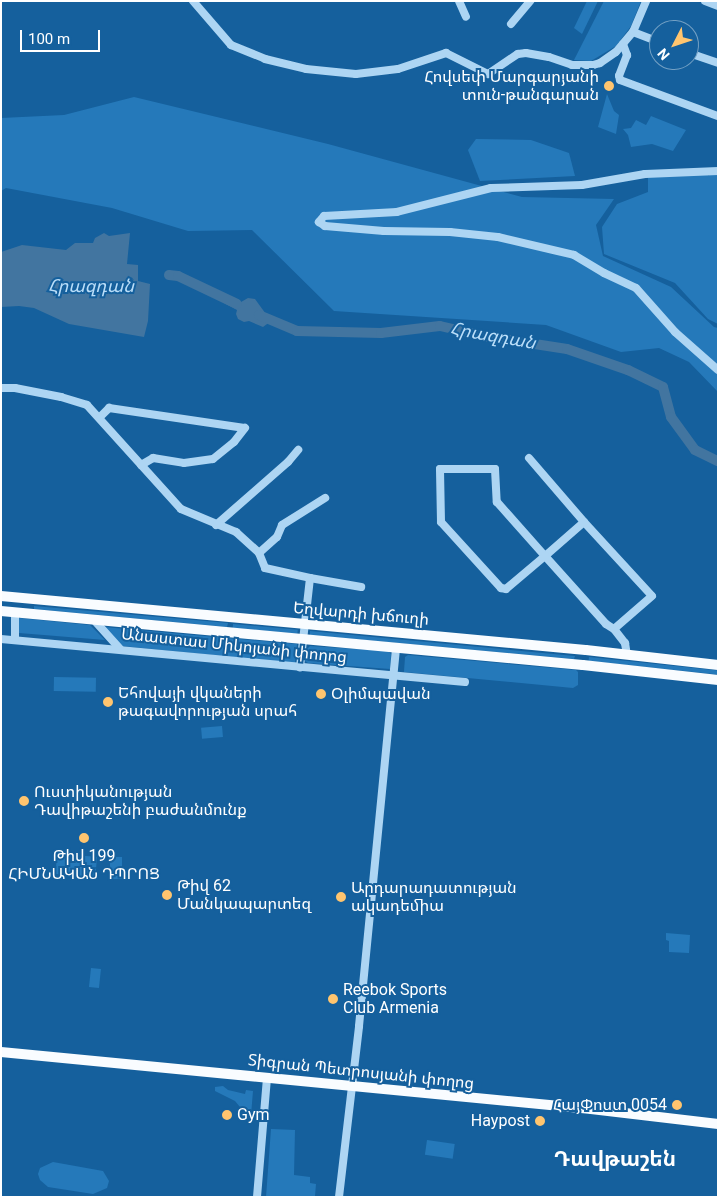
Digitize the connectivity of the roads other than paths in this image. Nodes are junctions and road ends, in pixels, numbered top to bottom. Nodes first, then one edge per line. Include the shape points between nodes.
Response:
1 (193, 1) edge
2 (459, 1) edge
3 (530, 1) edge
4 (646, 1) edge
5 (706, 1) edge
6 (718, 6) edge
7 (466, 17) dead end
8 (512, 24) dead end
9 (633, 32) junction
10 (649, 38) edge
11 (623, 44) junction
12 (699, 56) edge
13 (718, 64) edge
14 (718, 116) edge
15 (718, 171) edge
16 (718, 370) edge
17 (1, 388) edge
18 (100, 417) junction
19 (298, 450) dead end
20 (529, 458) dead end
21 (141, 465) junction
22 (325, 498) dead end
23 (584, 522) junction
24 (216, 524) junction
25 (258, 553) junction
26 (545, 556) junction
27 (310, 578) junction
28 (361, 587) dead end
29 (1, 596) edge
30 (1, 611) edge
31 (15, 612) junction
32 (94, 620) junction
33 (305, 624) junction
34 (614, 630) junction
35 (1, 639) edge
36 (15, 640) junction
37 (303, 640) junction
38 (396, 648) junction
39 (120, 649) junction
40 (586, 650) junction
41 (627, 655) junction
42 (583, 665) junction
43 (718, 665) edge
44 (300, 667) junction
45 (394, 676) junction
46 (718, 680) edge
47 (464, 682) dead end
48 (1, 1052) edge
49 (1, 1057) edge
50 (266, 1079) junction
51 (350, 1088) junction
52 (718, 1125) edge
53 (257, 1197) edge
54 (339, 1197) edge

1 - 11 street via 227,41 247,54 332,73 398,69 446,54 488,74 526,52 572,66 593,66
2 - 7 street
3 - 8 street
4 - 9 street
5 - 6 street
9 - 10 street
9 - 11 street
11 - 14 street via 627,55 620,80
12 - 13 street
15 - 16 street via 645,174 582,185 491,188 397,212 324,216 319,222 325,226 450,232 498,238 574,254 604,274 636,288 675,332
17 - 18 street via 61,397 87,405
18 - 21 street
18 - 21 street via 109,408 245,428 234,442 212,459 184,463 152,458
19 - 24 street
20 - 23 street
21 - 24 street via 181,509
22 - 25 street via 282,525 277,537
23 - 26 street
23 - 34 street via 652,596
24 - 25 street via 236,532
25 - 27 street via 266,568
26 - 26 street via 506,589 501,588 441,522 440,469 495,469 497,502
26 - 34 street
27 - 28 street
27 - 33 street
29 - 33 main road, Եղվարդի խճուղի
30 - 31 main road, Եղվարդի խճուղի
31 - 32 main road, Եղվարդի խճուղի
31 - 36 street
32 - 37 main road, Եղվարդի խճուղի
32 - 39 street
33 - 37 street
33 - 40 main road, Եղվարդի խճուղի
34 - 41 street via 625,643
35 - 36 street, Անաստաս Միկոյանի փողոց
36 - 39 street, Անաստաս Միկոյանի փողոց
37 - 38 main road, Եղվարդի խճուղի
37 - 44 street
38 - 42 main road, Եղվարդի խճուղի
38 - 45 street
39 - 44 street, Անաստաս Միկոյանի փողոց
40 - 41 main road, Եղվարդի խճուղի
40 - 42 main road
41 - 43 main road, Եղվարդի խճուղի
42 - 46 main road, Եղվարդի խճուղի
44 - 45 street, Անաստաս Միկոյանի փողոց
45 - 47 street, Անաստաս Միկոյանի փողոց
45 - 51 street
48 - 50 main road, Տիգրան Պետրոսյանի փողոց
49 - 50 main road, Տիգրան Պետրոսյանի փողոց
50 - 51 main road, Տիգրան Պետրոսյանի փողոց
50 - 53 street
51 - 52 main road, Տիգրան Պետրոսյանի փողոց via 591,1109
51 - 54 street

